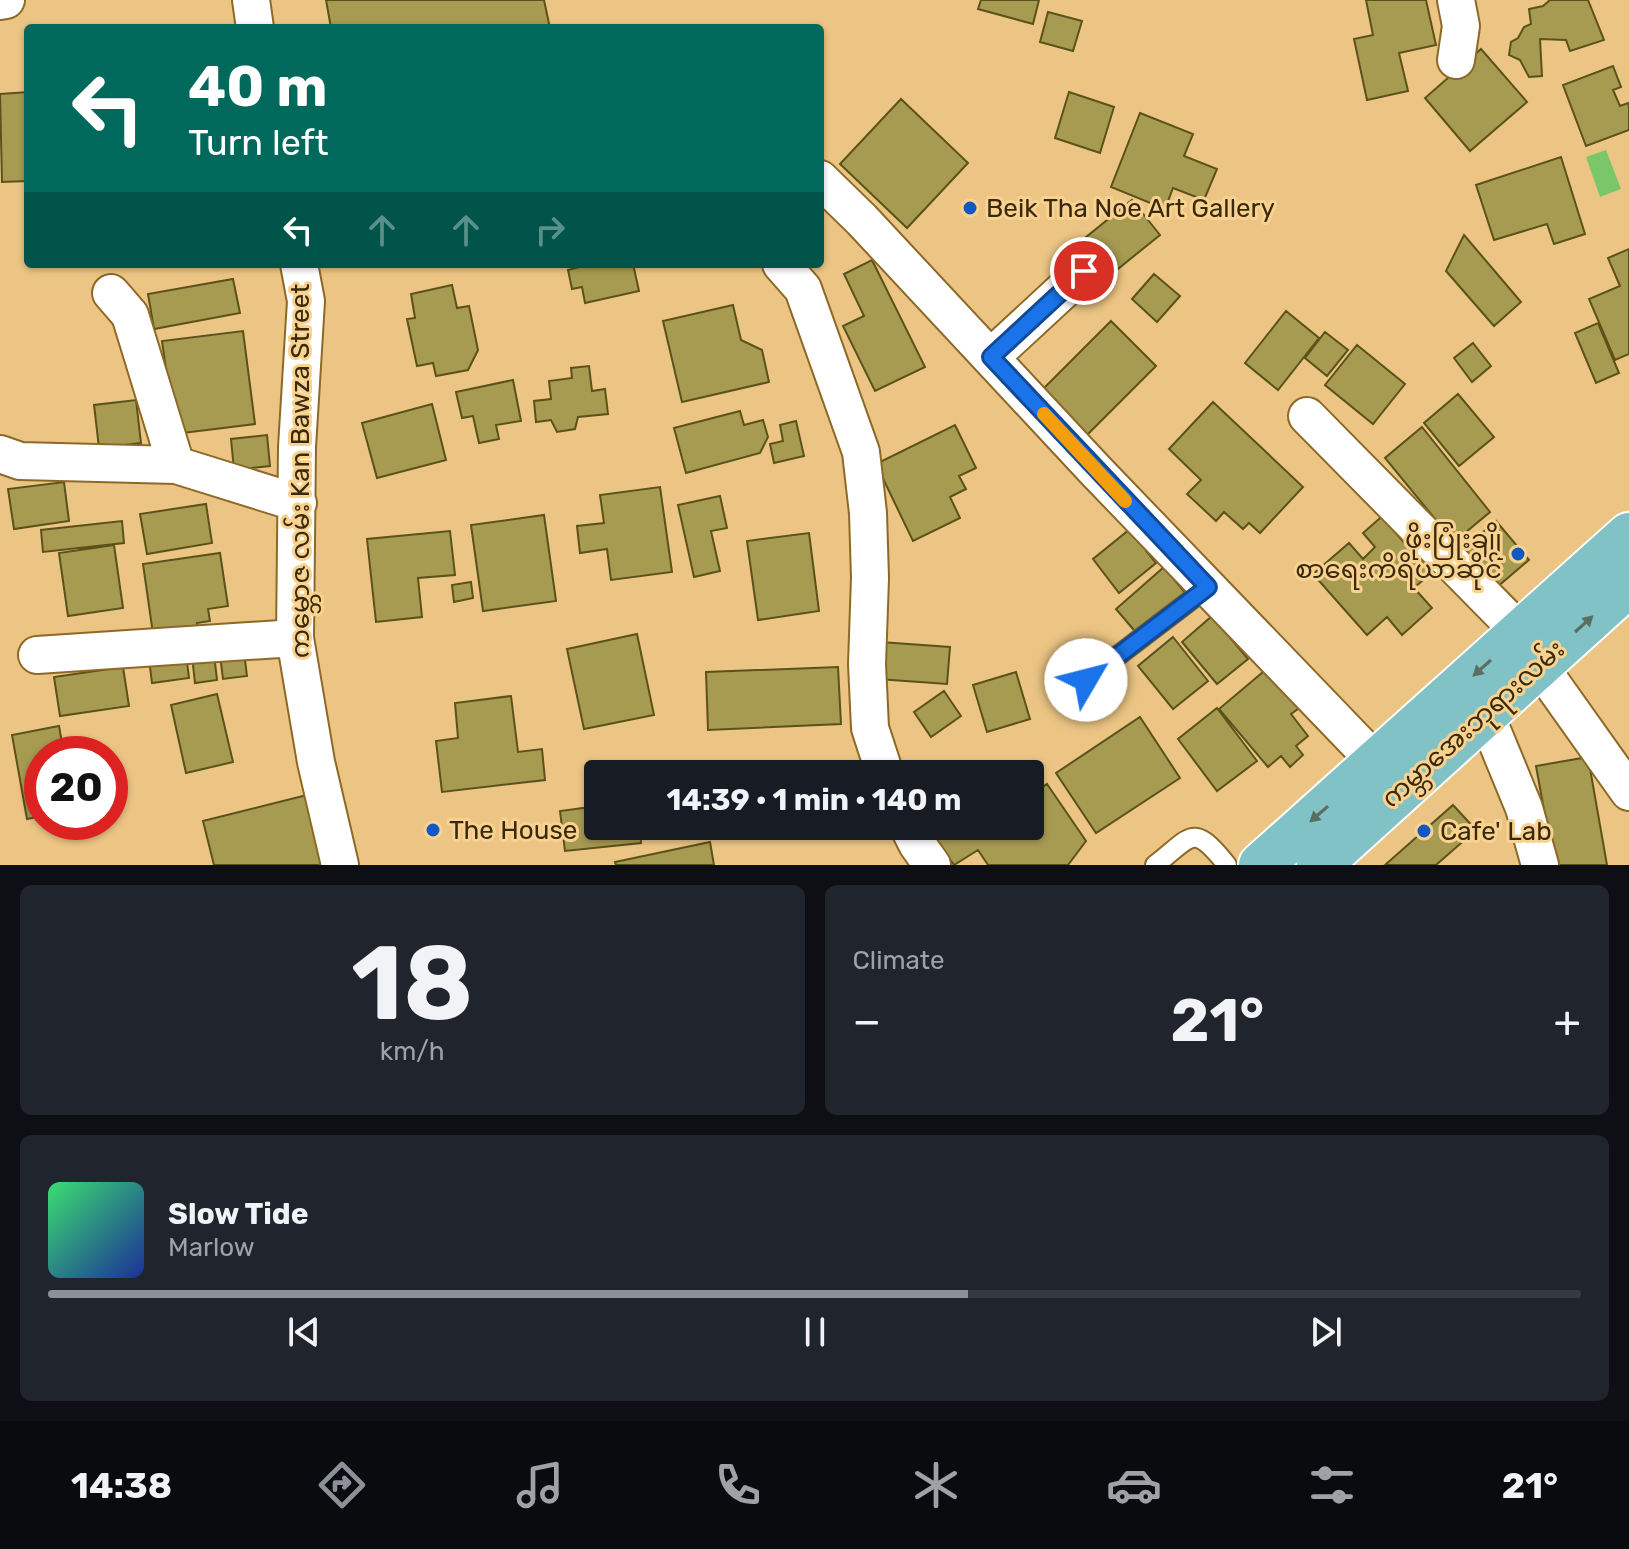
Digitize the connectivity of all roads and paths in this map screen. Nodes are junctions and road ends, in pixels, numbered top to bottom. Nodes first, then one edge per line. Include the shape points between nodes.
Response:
1 (6, 0) edge
2 (251, 0) edge
3 (1456, 0) edge
4 (0, 1) edge
5 (254, 24) edge
6 (1456, 60) dead end
7 (824, 183) edge
8 (300, 268) edge
9 (785, 268) edge
10 (1084, 271) dead end
11 (111, 293) dead end
12 (991, 357) junction
13 (1307, 416) dead end
14 (0, 454) edge
15 (176, 465) junction
16 (298, 503) junction
17 (1620, 560) edge
18 (1208, 587) junction
19 (295, 638) junction
20 (1530, 649) junction
21 (37, 655) dead end
22 (1086, 680) dead end
23 (1485, 713) junction
24 (880, 760) edge
25 (1377, 763) junction
26 (1629, 792) edge
27 (915, 840) edge
28 (340, 865) edge
29 (932, 865) edge
30 (1155, 865) edge
31 (1227, 865) edge
32 (1261, 865) edge
33 (1319, 865) edge
34 (1540, 865) edge

1 - 4 street
2 - 5 street
3 - 6 street via 1461,26
7 - 12 street
8 - 16 street, ကမ္ဘောဇ လမ်း Kan Bawza Street via 306,301
9 - 24 street via 803,289 861,452 868,513 870,728
10 - 12 street
11 - 15 street via 130,315
12 - 18 street
13 - 20 street
14 - 15 street via 20,461
15 - 16 street
16 - 19 street, ကမ္ဘောဇ လမ်း Kan Bawza Street
17 - 20 main road
18 - 22 lane
18 - 25 street
19 - 21 street
19 - 28 street, ကမ္ဘောဇ လမ်း Kan Bawza Street
20 - 23 main road, ကမ္ဘာအေးဘုရားလမ်း
20 -> 25 main road, ကမ္ဘာအေးဘုရားလမ်း
20 - 26 street
23 - 33 main road, ကမ္ဘာအေးဘုရားလမ်း
23 - 34 street via 1524,808
25 -> 32 main road, ကမ္ဘာအေးဘုရားလမ်း
27 - 29 street
30 - 31 lane via 1194,837 1208,840

